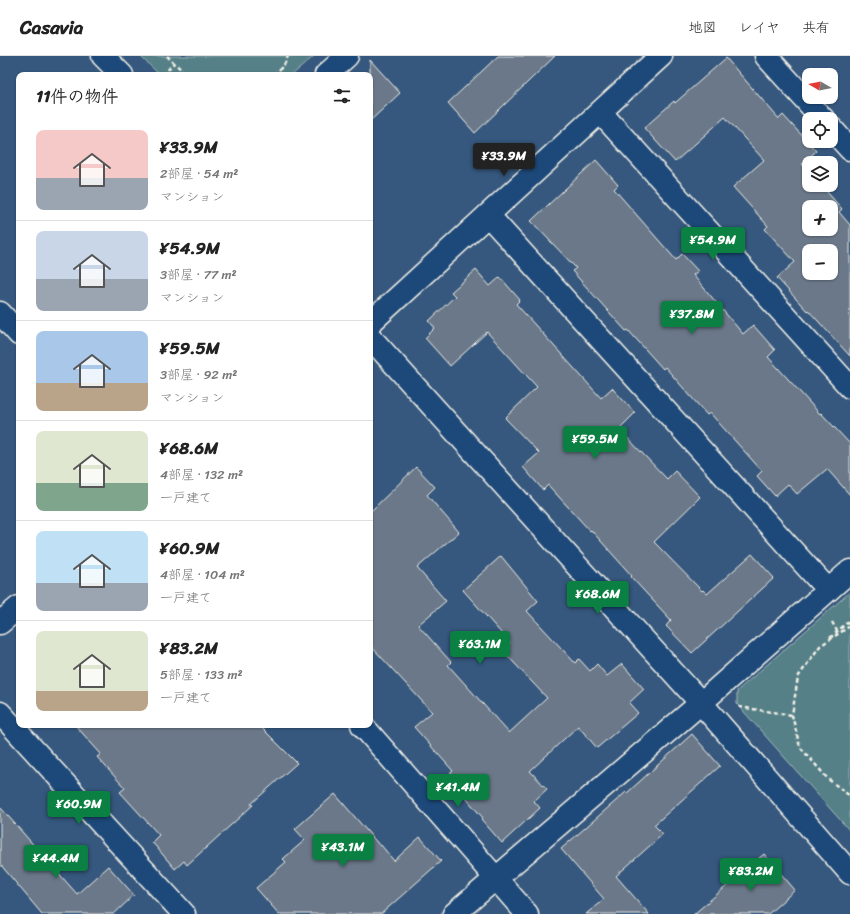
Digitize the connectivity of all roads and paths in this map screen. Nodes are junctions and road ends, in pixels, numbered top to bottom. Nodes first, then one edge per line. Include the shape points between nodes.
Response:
1 (103, 56) edge
2 (167, 56) edge
3 (288, 56) edge
4 (347, 56) edge
5 (661, 56) edge
6 (766, 56) edge
7 (174, 63) junction
8 (119, 72) edge
9 (166, 72) edge
10 (184, 72) edge
11 (277, 72) edge
12 (329, 72) edge
13 (601, 112) junction
14 (817, 112) edge
15 (838, 136) edge
16 (850, 149) edge
17 (488, 215) junction
18 (0, 313) edge
19 (373, 320) edge
20 (16, 331) edge
21 (373, 340) edge
22 (850, 387) edge
23 (850, 571) edge
24 (828, 590) junction
25 (16, 610) edge
26 (850, 620) edge
27 (0, 623) edge
28 (850, 626) edge
29 (820, 646) junction
30 (701, 703) junction
31 (733, 706) dead end
32 (0, 713) edge
33 (792, 715) junction
34 (365, 728) edge
35 (850, 796) edge
36 (850, 873) edge
37 (496, 878) junction
38 (184, 914) edge
39 (454, 914) edge
40 (527, 914) edge

1 - 8 street
2 - 7 path
3 - 11 path
4 - 12 street
5 - 13 street
6 - 14 street
7 - 9 path
7 - 10 path
13 - 17 street
13 - 22 street
15 - 16 street
17 - 19 street
17 - 24 street
18 - 20 street
21 - 30 street
23 - 24 street
24 - 30 street
25 - 27 street
26 - 29 path
28 - 29 path
29 - 33 path via 798,677
30 - 36 street
30 - 37 street
31 - 33 path
32 - 38 street
33 - 35 path via 800,747 828,779
34 - 37 street
37 - 39 street
37 - 40 street

